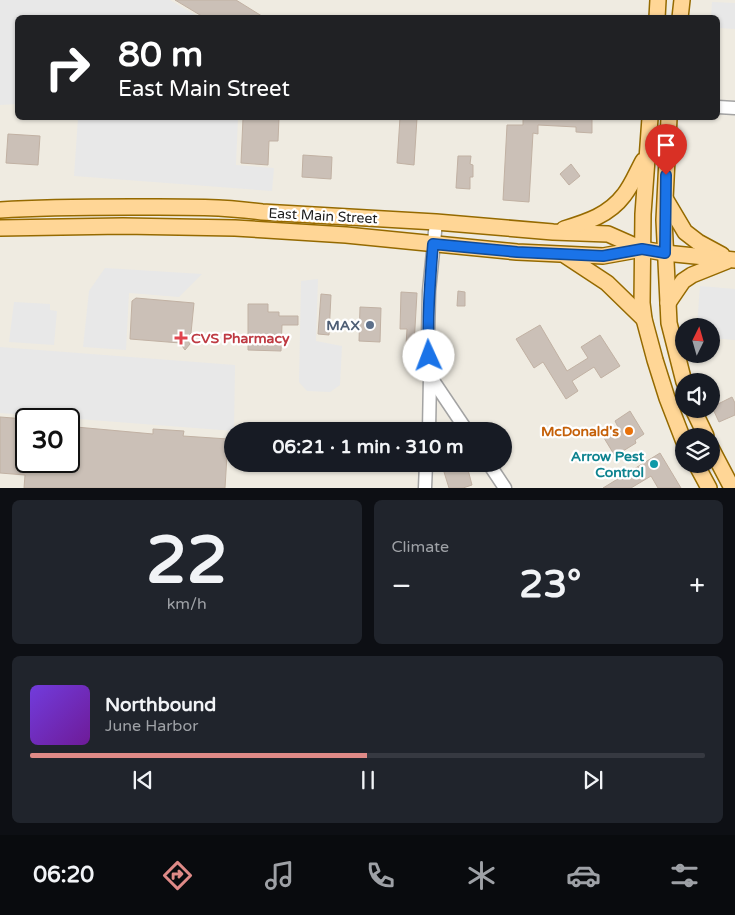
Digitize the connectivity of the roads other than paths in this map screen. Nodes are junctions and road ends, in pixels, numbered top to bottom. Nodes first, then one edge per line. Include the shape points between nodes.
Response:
1 (658, 0) edge
2 (682, 0) edge
3 (657, 15) edge
4 (680, 15) edge
5 (720, 106) edge
6 (735, 108) edge
7 (650, 120) edge
8 (669, 120) edge
9 (646, 155) junction
10 (666, 200) junction
11 (0, 210) edge
12 (436, 222) junction
13 (0, 228) edge
14 (553, 232) junction
15 (433, 244) junction
16 (642, 249) junction
17 (665, 253) junction
18 (565, 255) junction
19 (733, 260) edge
20 (668, 303) junction
21 (644, 319) junction
22 (682, 373) edge
23 (430, 376) junction
24 (429, 422) edge
25 (461, 422) edge
26 (679, 428) edge
27 (720, 465) edge
28 (426, 472) edge
29 (494, 472) edge
30 (701, 473) edge
31 (425, 488) edge
32 (505, 488) edge
33 (709, 488) edge
34 (732, 488) edge

1 - 3 main road
2 - 4 main road
5 - 6 street
7 - 9 main road
8 - 10 main road
9 - 14 main road via 625,194 610,210 589,221
9 - 16 main road
10 - 17 main road
10 - 19 main road via 686,232
11 - 12 main road, East Main Street via 206,207
12 - 14 main road, East Main Street
12 - 15 street
13 - 15 main road, East Main Street via 234,228
14 - 16 main road, East Main Street via 608,234
15 - 18 main road, East Main Street
15 - 23 street via 429,291
16 - 17 main road, East Main Street
16 - 18 main road, East Main Street via 603,256
16 - 21 main road
17 - 19 main road, East Main Street
17 - 20 main road
18 - 21 main road via 607,283
19 - 20 main road via 692,275 683,281
20 - 22 main road via 669,323
21 - 26 main road
23 - 24 street
23 - 25 street
27 - 34 main road
28 - 31 street
29 - 32 street
30 - 33 main road

